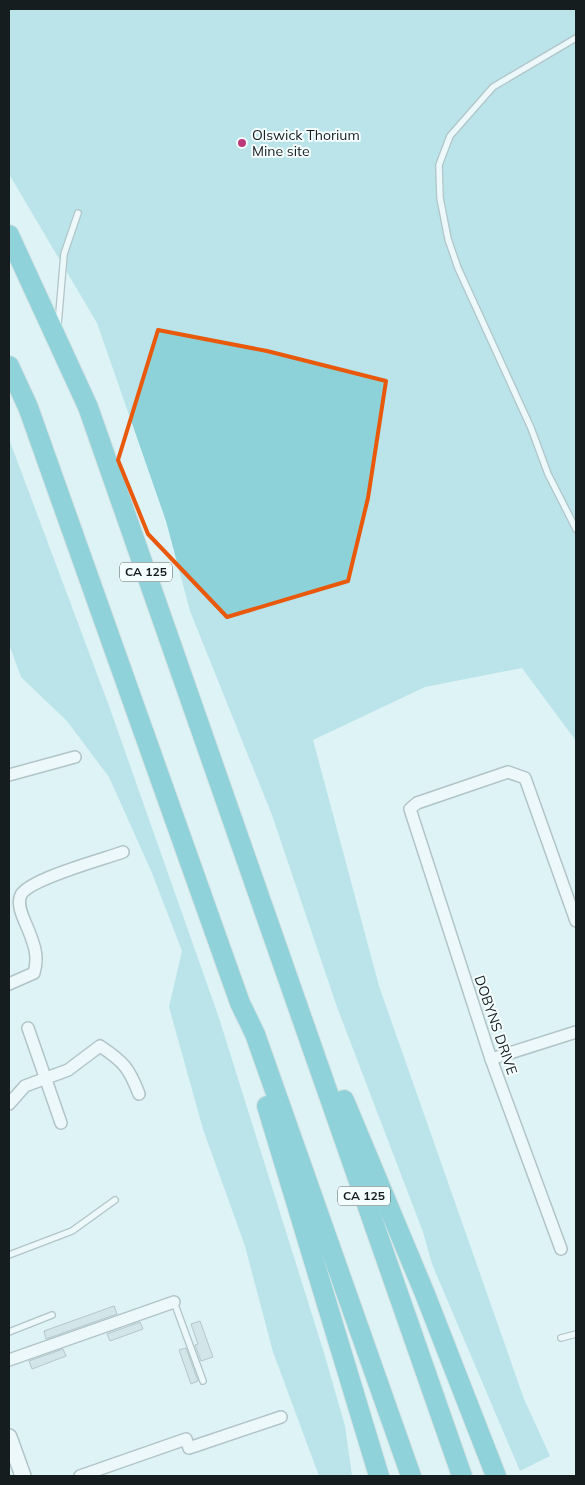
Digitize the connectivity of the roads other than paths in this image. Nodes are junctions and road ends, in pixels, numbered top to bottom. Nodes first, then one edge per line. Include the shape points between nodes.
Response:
1 (576, 38) edge
2 (78, 213) dead end
3 (9, 235) edge
4 (57, 340) junction
5 (9, 366) edge
6 (576, 529) edge
7 (75, 757) dead end
8 (9, 775) edge
9 (124, 852) dead end
10 (266, 916) junction
11 (576, 921) edge
12 (9, 984) edge
13 (240, 1003) junction
14 (28, 1028) dead end
15 (576, 1032) edge
16 (491, 1059) junction
17 (45, 1079) junction
18 (139, 1094) dead end
19 (9, 1104) edge
20 (61, 1123) dead end
21 (115, 1200) dead end
22 (561, 1249) dead end
23 (9, 1255) edge
24 (174, 1302) joint
25 (52, 1315) dead end
26 (9, 1332) edge
27 (576, 1334) edge
28 (561, 1338) dead end
29 (9, 1360) edge
30 (204, 1381) dead end
31 (281, 1417) dead end
32 (9, 1437) edge
33 (494, 1472) edge
34 (378, 1474) edge
35 (22, 1476) edge
36 (80, 1476) edge
37 (411, 1476) edge
38 (462, 1476) edge

1 - 6 lane via 493,87 450,136 439,165 440,198 458,268 531,428 548,474
2 - 4 lane via 64,254
3 - 4 highway, CA 125
4 - 10 highway, CA 125 via 88,408
5 - 13 highway via 28,407
7 - 8 street
9 - 12 street via 42,880 20,896 20,908 37,953 37,962 34,973
10 - 33 highway via 425,1294
10 - 38 highway, CA 125
11 - 16 street, DOBYNS DRIVE via 525,778 508,772 417,803 410,809
13 - 34 highway via 240,1016
13 - 37 highway via 255,1034
14 - 17 street
15 - 16 street
16 - 22 street, DOBYNS DRIVE
17 - 18 street via 68,1070 100,1046 122,1060 131,1071
17 - 19 street via 25,1086
17 - 20 street
21 - 23 lane via 72,1231
24 - 29 street
24 - 30 lane
25 - 26 lane
27 - 28 lane
31 - 36 street via 189,1448 186,1439
32 - 35 main road

